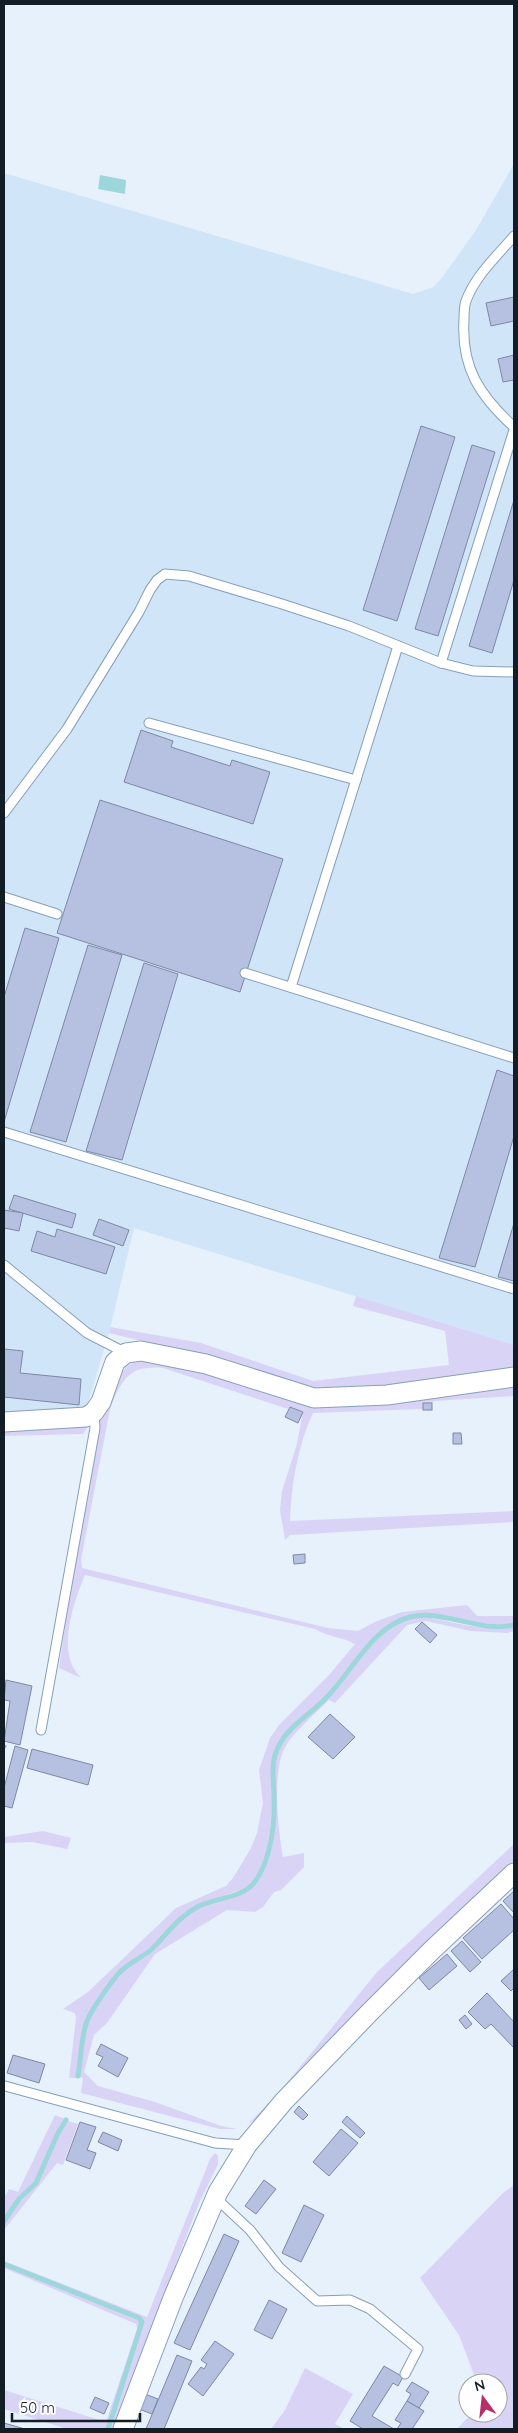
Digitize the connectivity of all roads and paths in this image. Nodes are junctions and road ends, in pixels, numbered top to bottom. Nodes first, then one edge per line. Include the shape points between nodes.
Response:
1 (514, 236) edge
2 (514, 428) edge
3 (398, 646) junction
4 (441, 664) junction
5 (514, 672) edge
6 (149, 723) dead end
7 (356, 780) junction
8 (4, 813) edge
9 (4, 897) edge
10 (57, 914) dead end
11 (245, 973) dead end
12 (291, 987) junction
13 (514, 1058) edge
14 (4, 1132) edge
15 (4, 1265) edge
16 (514, 1290) edge
17 (126, 1353) junction
18 (514, 1377) edge
19 (94, 1412) junction
20 (4, 1422) edge
21 (42, 1730) dead end
22 (4, 1746) edge
23 (10, 1748) dead end
24 (514, 1873) edge
25 (4, 2086) edge
26 (247, 2145) junction
27 (218, 2192) junction
28 (405, 2374) dead end
29 (123, 2429) edge

1 - 2 lane via 480,275 465,302 463,332 467,358 476,382 491,406
2 - 4 lane
3 - 4 lane
3 - 7 lane
3 - 8 lane via 282,604 189,576 165,574 150,590 67,729
4 - 5 lane via 473,671
6 - 7 lane
7 - 12 lane
9 - 10 lane
11 - 12 lane
12 - 13 lane
14 - 16 lane
15 - 17 lane via 87,1333
17 - 18 street via 141,1351 206,1364 314,1398 387,1395
17 - 19 street via 115,1362 101,1402
19 - 20 street via 86,1417
19 - 21 lane via 95,1428
22 - 23 path
24 - 26 street via 383,1999 284,2101
25 - 26 lane via 215,2143
26 - 27 street
27 - 28 lane via 220,2202 250,2230 280,2267 318,2301 350,2300 370,2309 418,2349
27 - 29 street via 172,2298

